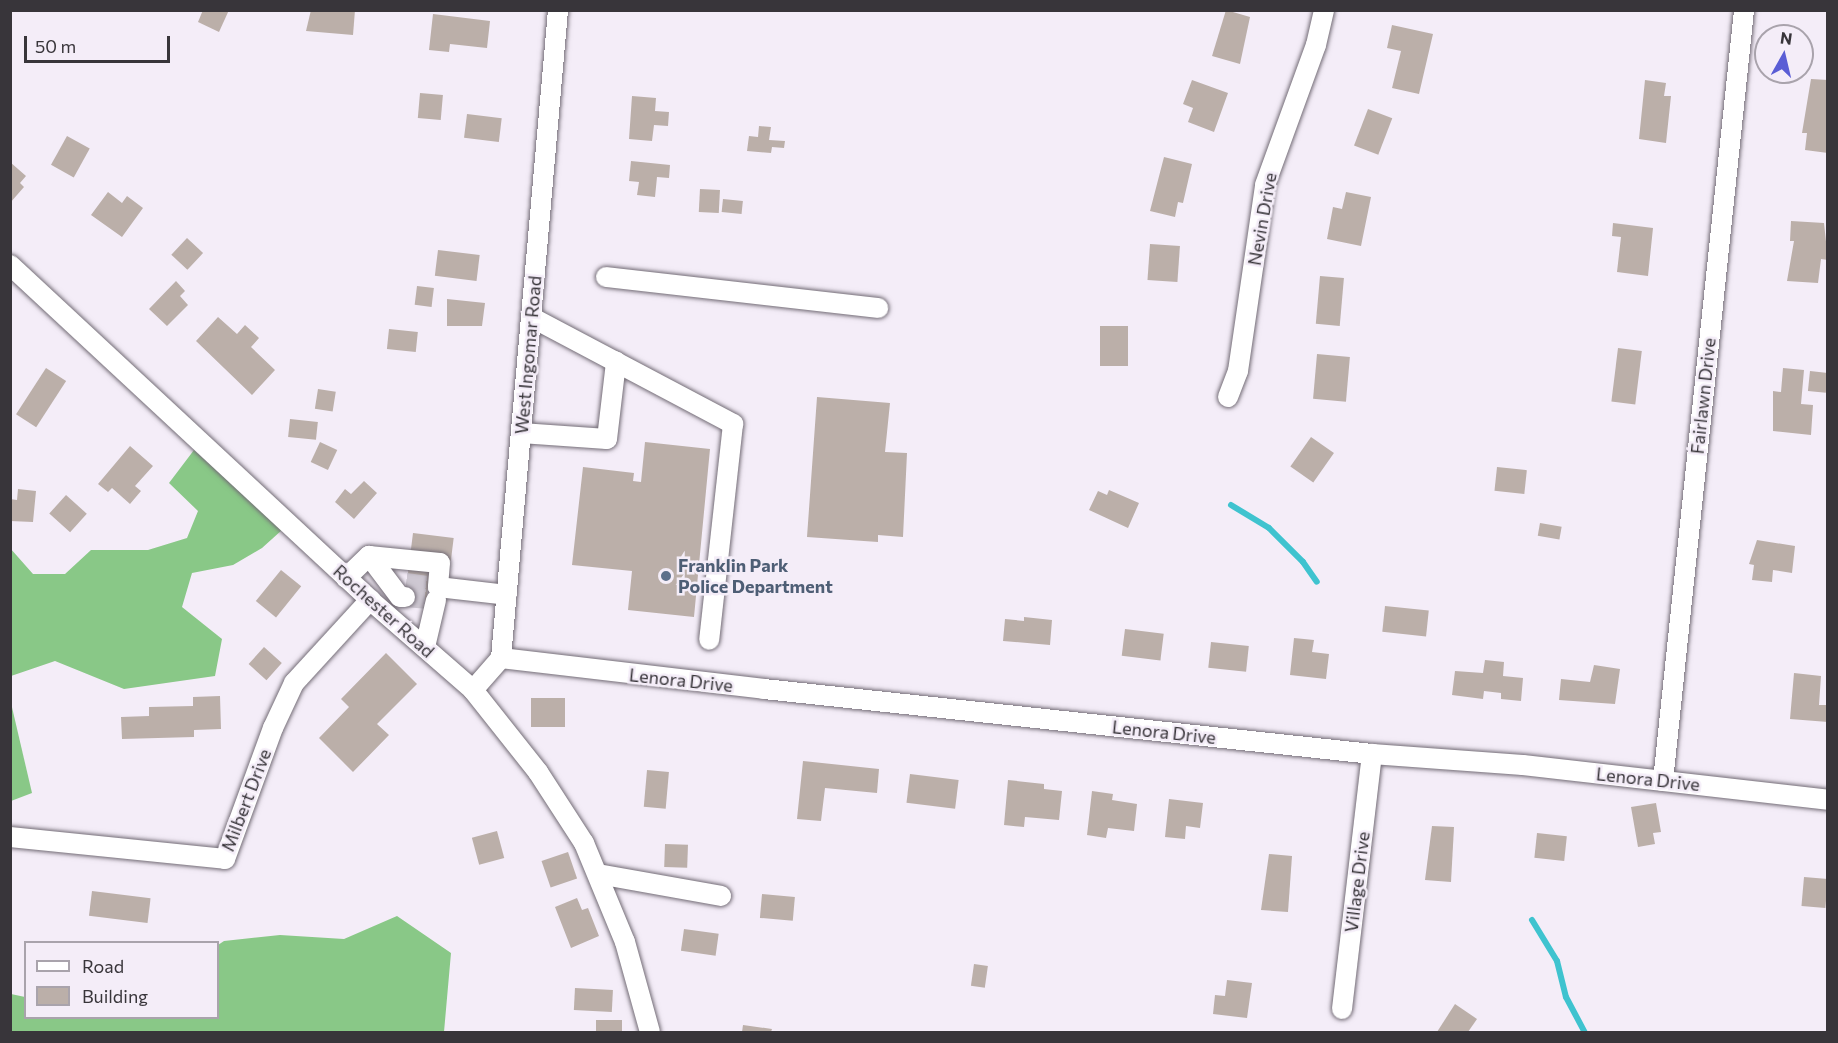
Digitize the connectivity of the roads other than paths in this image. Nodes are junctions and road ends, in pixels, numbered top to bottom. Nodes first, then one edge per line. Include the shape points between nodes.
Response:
1 (558, 10) edge
2 (1324, 10) edge
3 (1744, 10) edge
4 (10, 265) edge
5 (606, 277) dead end
6 (878, 308) dead end
7 (531, 317) junction
8 (616, 362) junction
9 (1228, 397) dead end
10 (521, 433) junction
11 (369, 556) junction
12 (346, 578) junction
13 (399, 586) tunnel mouth
14 (432, 593) junction
15 (507, 595) junction
16 (370, 600) junction
17 (709, 640) dead end
18 (424, 647) junction
19 (501, 658) junction
20 (472, 690) junction
21 (1372, 754) junction
22 (1663, 781) junction
23 (1827, 800) edge
24 (10, 837) edge
25 (598, 874) junction
26 (721, 896) dead end
27 (1342, 1009) dead end
28 (650, 1032) edge

1 - 7 street, West Ingomar Road
2 - 9 street, Nevin Drive via 1316,45 1266,185 1238,371
3 - 22 street, Fairlawn Drive
4 - 12 street, Rochester Road
5 - 6 street
7 - 8 street
7 - 10 street, West Ingomar Road
8 - 10 street via 607,440
8 - 17 street via 733,424
10 - 15 street, West Ingomar Road
11 - 12 street
11 - 13 street
11 - 14 street via 440,563
12 - 16 street, Rochester Road
14 - 15 street
14 - 18 street
15 - 19 street, West Ingomar Road
16 - 18 street, Rochester Road
16 - 24 street, Milbert Drive via 294,683 273,728 225,859
18 - 20 street, Rochester Road
19 - 20 street
19 - 21 street, Lenora Drive
20 - 25 street, Rochester Road via 538,772 584,843
21 - 22 street, Lenora Drive
21 - 27 street, Village Drive
22 - 23 street, Lenora Drive
25 - 26 street
25 - 28 street, Rochester Road via 625,942

